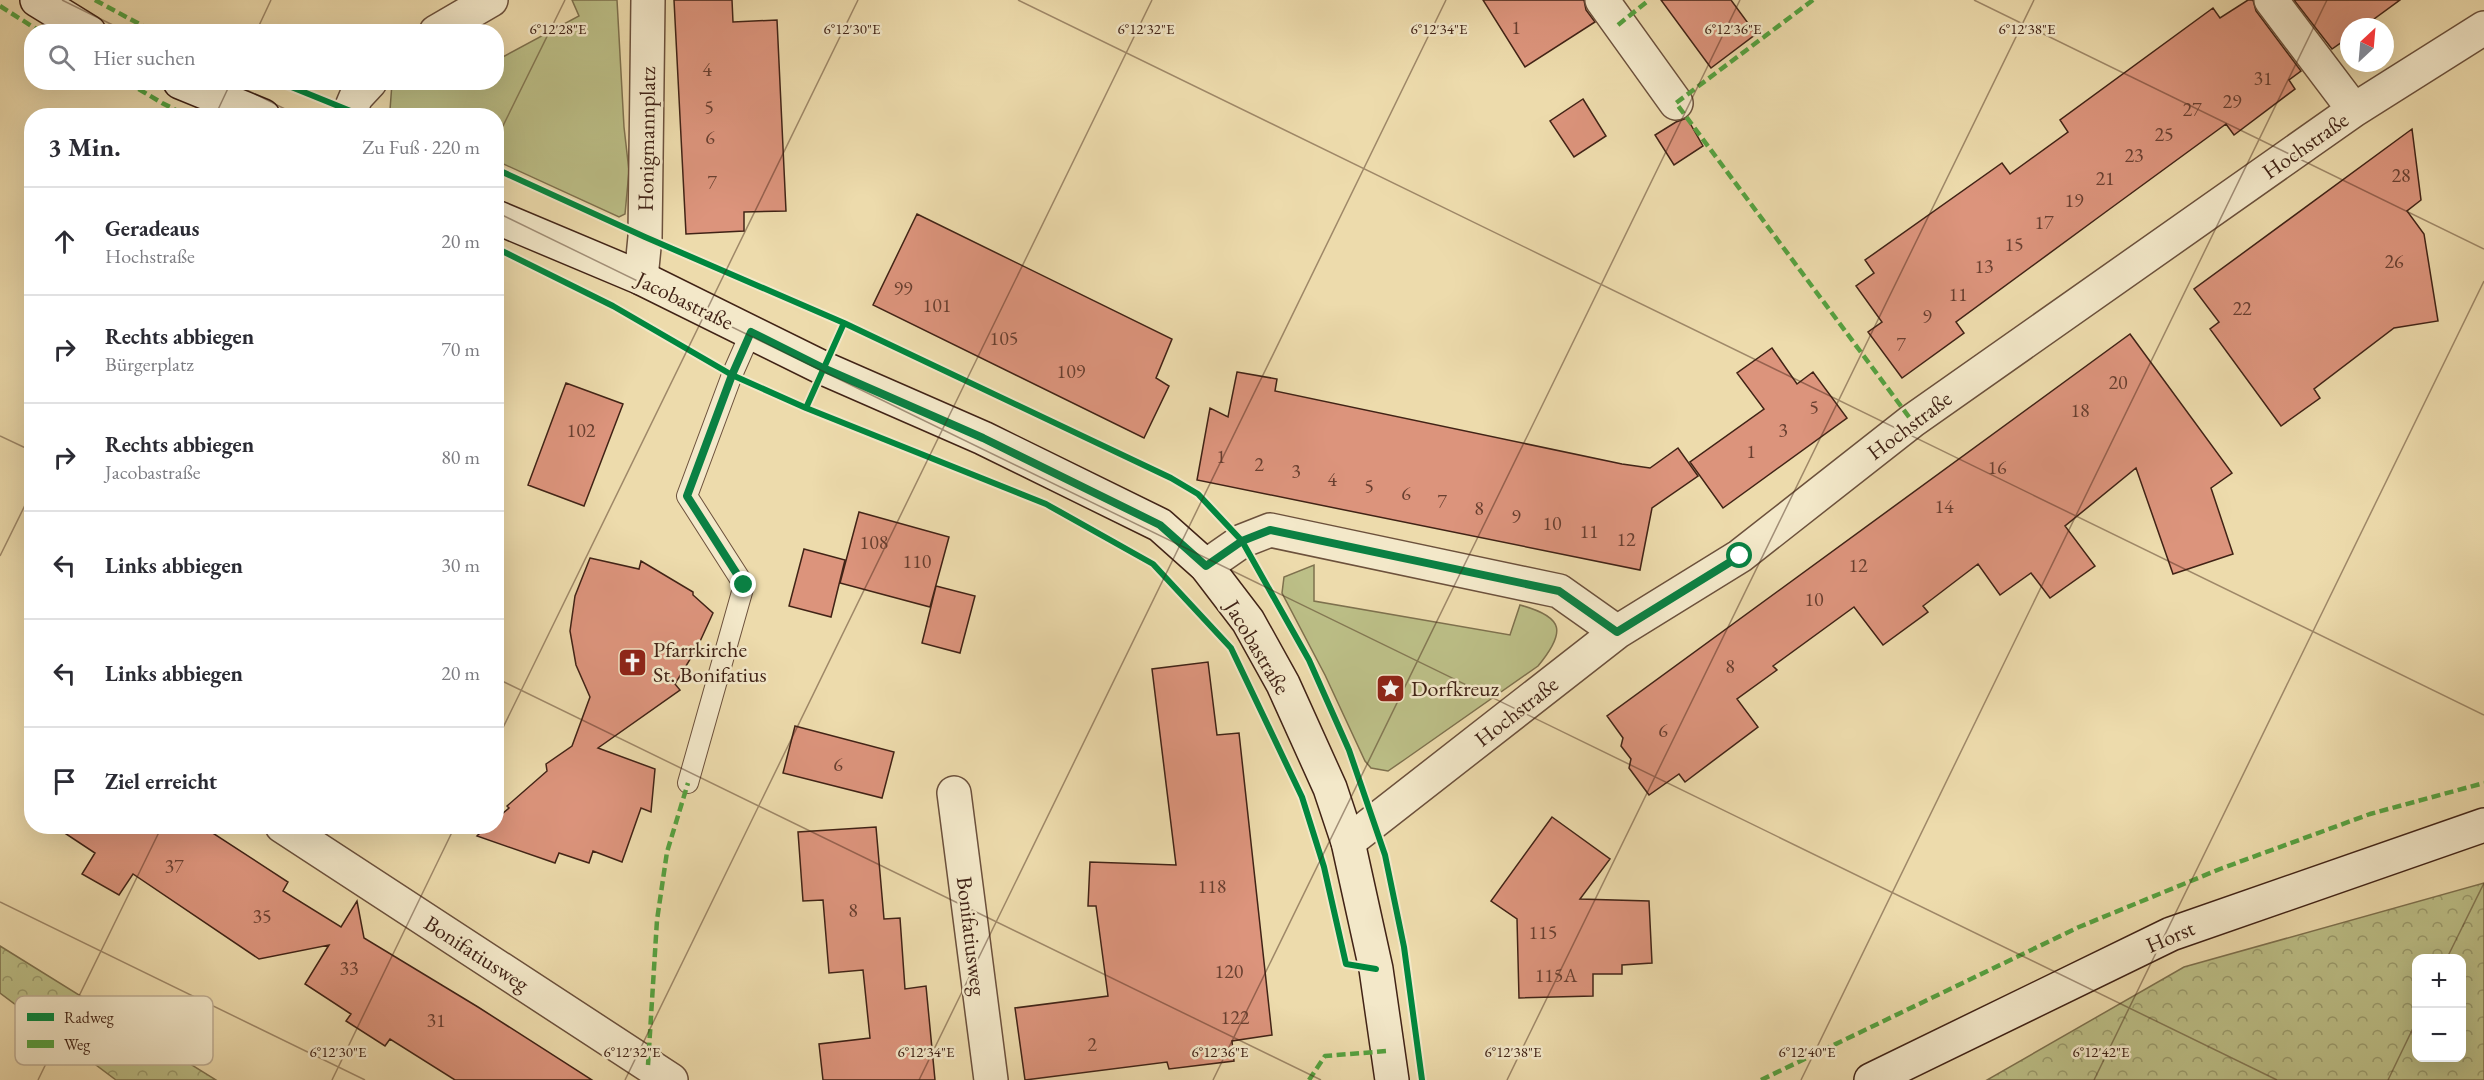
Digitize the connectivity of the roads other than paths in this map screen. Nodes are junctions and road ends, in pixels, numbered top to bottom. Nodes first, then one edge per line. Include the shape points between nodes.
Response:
1 (37, 0) edge
2 (491, 0) edge
3 (648, 0) edge
4 (1602, 0) edge
5 (2271, 0) edge
6 (76, 24) edge
7 (450, 24) edge
8 (2484, 28) edge
9 (200, 90) edge
10 (363, 90) edge
11 (1676, 103) dead end
12 (243, 108) edge
13 (351, 108) edge
14 (2354, 110) junction
15 (504, 220) edge
16 (641, 278) junction
17 (751, 332) junction
18 (1206, 566) junction
19 (1617, 632) junction
20 (688, 783) dead end
21 (954, 793) dead end
22 (2484, 825) edge
23 (294, 834) edge
24 (1348, 842) junction
25 (671, 1080) edge
26 (991, 1080) edge
27 (1392, 1080) edge
28 (1871, 1080) edge

1 - 6 street
2 - 7 street
3 - 16 street, Honigmannplatz
4 - 11 street
5 - 14 street
8 - 14 street, Hochstraße
9 - 12 street
10 - 13 street
14 - 19 street, Hochstraße via 1912,421 1740,556
15 - 16 street, Jacobastraße
16 - 17 street, Jacobastraße
17 - 18 street, Jacobastraße via 983,438 1160,525
17 - 20 lane via 687,496 744,585
18 - 19 street via 1242,541 1270,530 1559,591
18 - 24 street, Jacobastraße via 1248,621 1283,684 1330,788
19 - 24 street, Hochstraße
21 - 26 street, Bonifatiusweg
22 - 28 street, Horst via 2171,934
23 - 25 street, Bonifatiusweg
24 - 27 street, Jacobastraße via 1376,969

